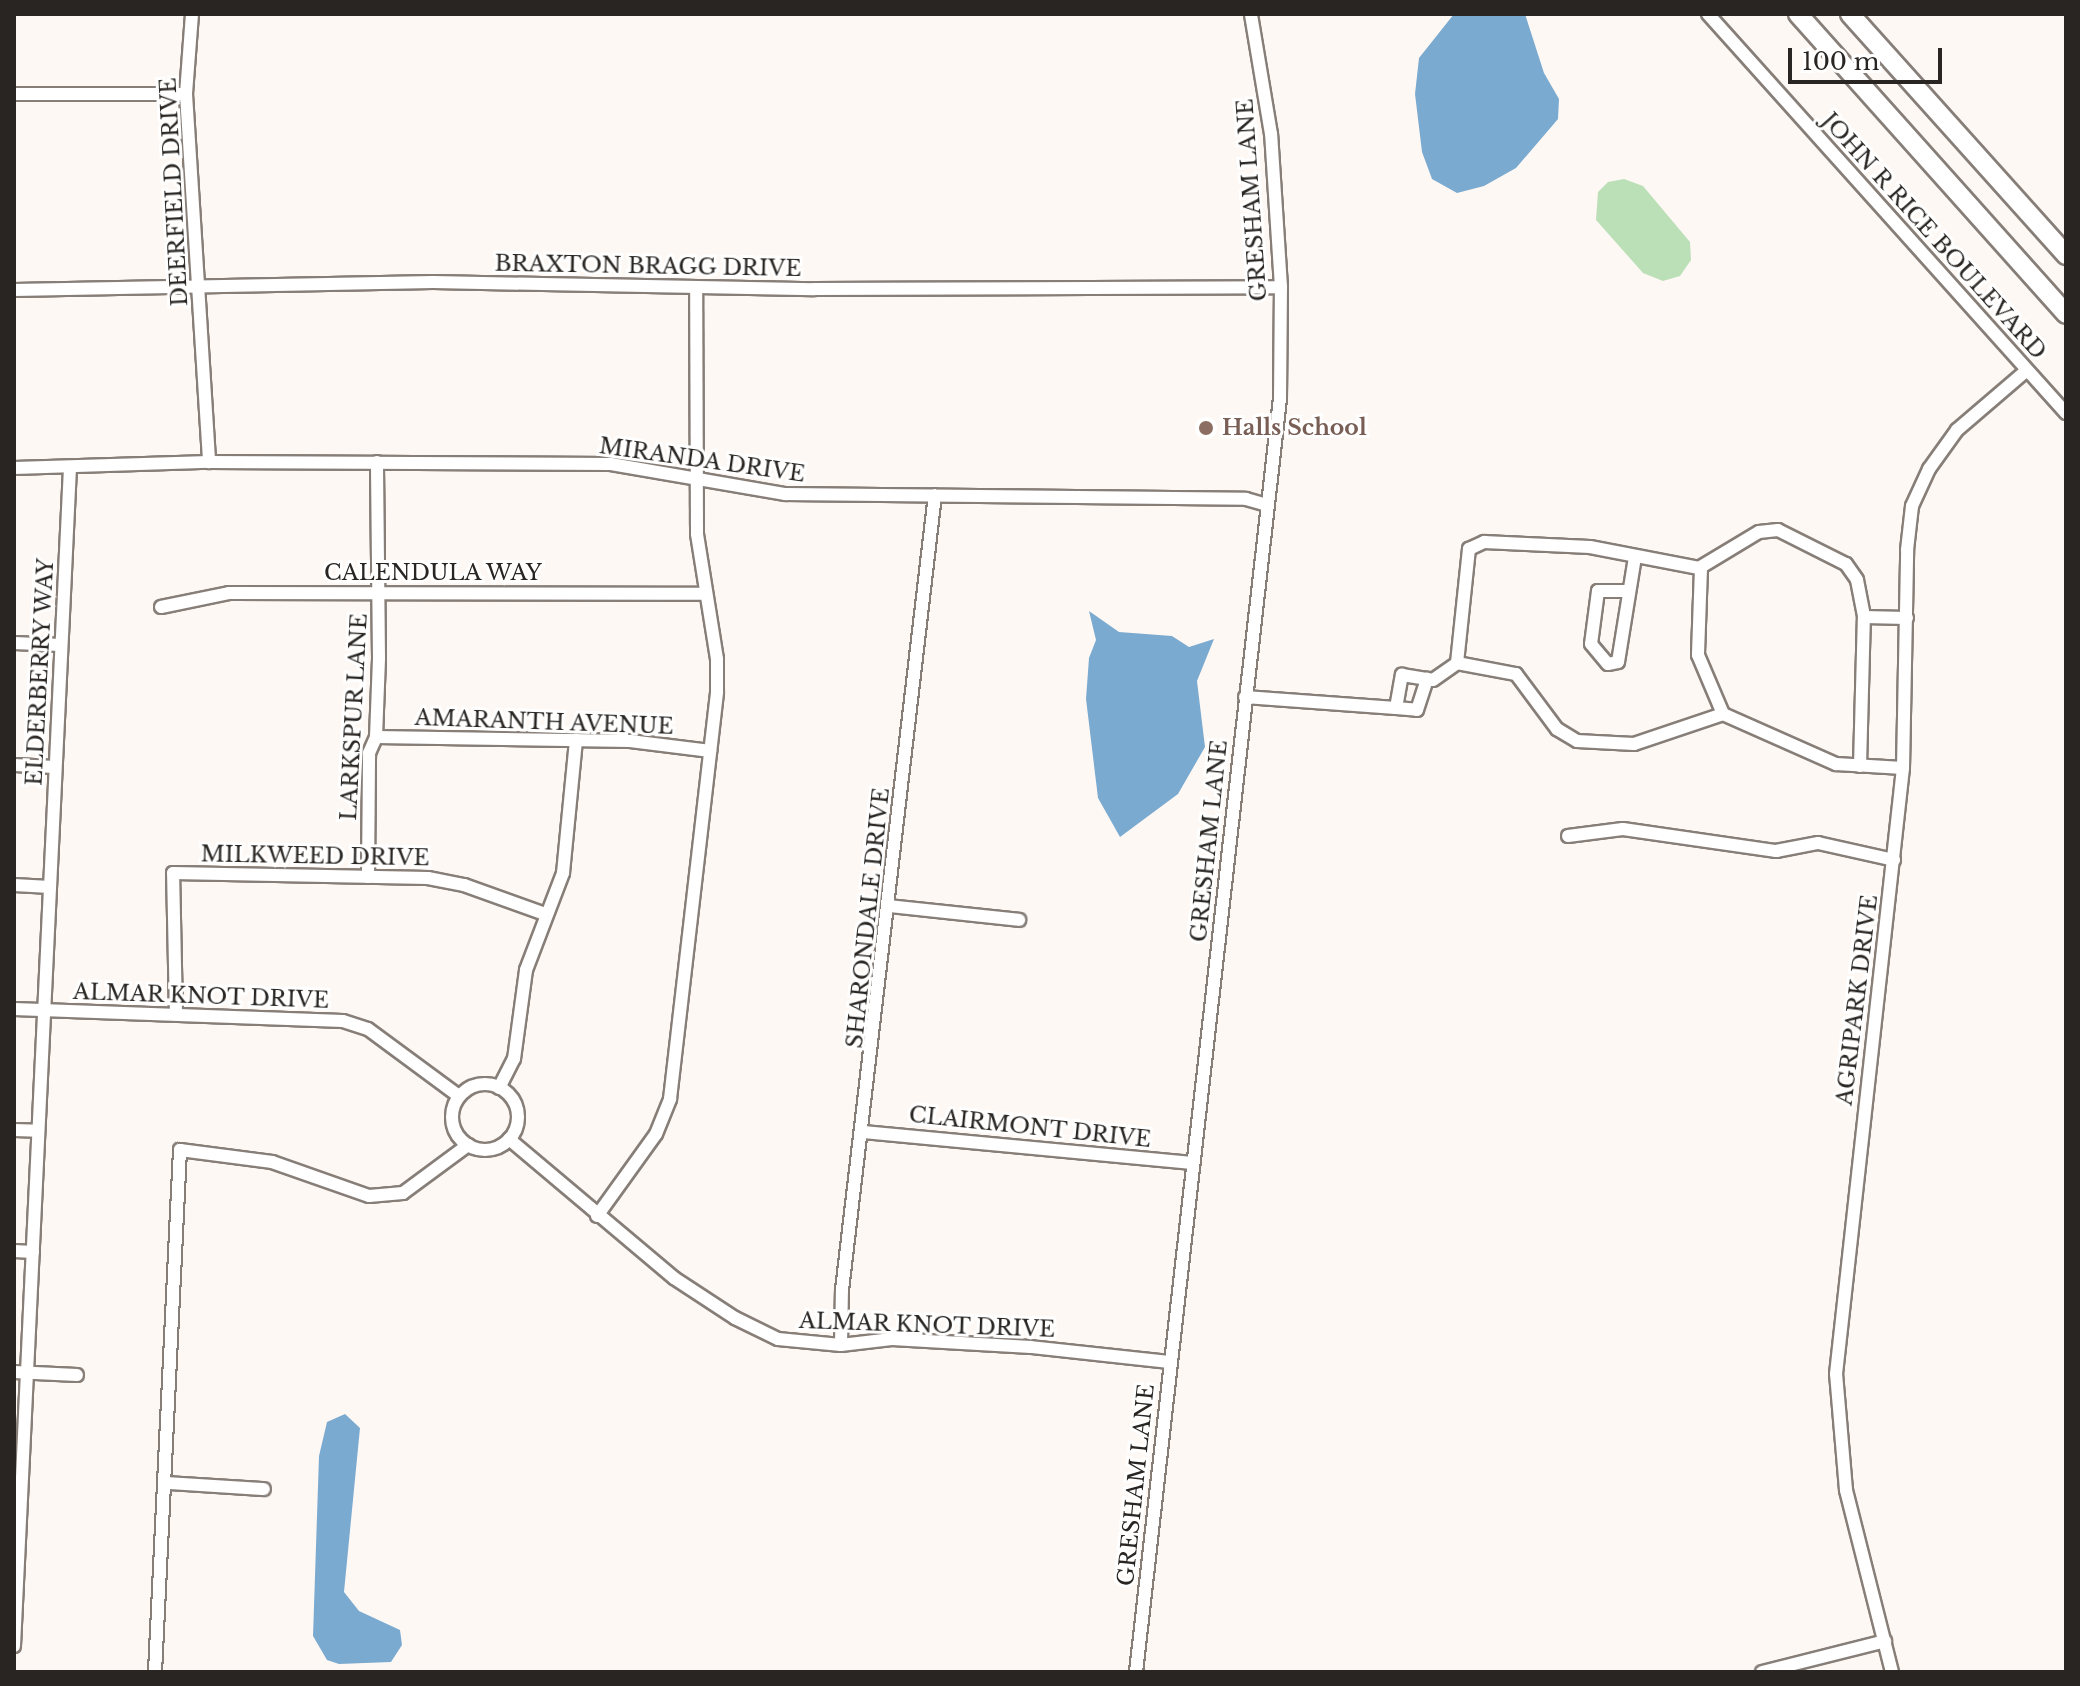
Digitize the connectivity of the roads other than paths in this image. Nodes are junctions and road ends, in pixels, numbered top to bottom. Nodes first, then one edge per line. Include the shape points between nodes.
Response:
1 (192, 14) edge
2 (1251, 14) edge
3 (1708, 14) edge
4 (1798, 14) edge
5 (1850, 14) edge
6 (14, 94) edge
7 (186, 94) junction
8 (2066, 255) edge
9 (198, 286) junction
10 (696, 287) junction
11 (1281, 287) junction
12 (14, 290) edge
13 (2066, 314) edge
14 (2027, 370) junction
15 (2066, 413) edge
16 (209, 462) junction
17 (377, 462) junction
18 (14, 468) edge
19 (70, 468) junction
20 (696, 479) junction
21 (935, 495) junction
22 (1267, 505) junction
23 (1635, 557) junction
24 (1701, 568) junction
25 (1629, 591) junction
26 (378, 593) junction
27 (706, 594) junction
28 (161, 607) dead end
29 (1864, 617) junction
30 (1907, 618) junction
31 (14, 643) edge
32 (61, 645) junction
33 (1457, 663) junction
34 (1427, 679) junction
35 (1245, 697) junction
36 (1396, 708) junction
37 (1723, 714) junction
38 (376, 737) junction
39 (576, 740) junction
40 (710, 751) junction
41 (14, 765) edge
42 (1860, 766) junction
43 (55, 767) junction
44 (1903, 768) junction
45 (1568, 836) dead end
46 (1894, 860) junction
47 (368, 877) junction
48 (14, 885) edge
49 (50, 887) junction
50 (889, 906) junction
51 (545, 914) junction
52 (1019, 920) dead end
53 (14, 1009) edge
54 (44, 1011) junction
55 (176, 1013) junction
56 (499, 1088) junction
57 (459, 1096) junction
58 (14, 1130) edge
59 (38, 1131) junction
60 (864, 1132) junction
61 (509, 1139) junction
62 (468, 1145) junction
63 (1192, 1163) junction
64 (597, 1216) junction
65 (14, 1251) edge
66 (33, 1252) junction
67 (841, 1345) junction
68 (1170, 1362) junction
69 (20, 1373) edge
70 (77, 1375) dead end
71 (168, 1483) junction
72 (264, 1489) dead end
73 (18, 1493) edge
74 (15, 1616) edge
75 (1885, 1641) junction
76 (14, 1646) edge
77 (155, 1672) edge
78 (1136, 1672) edge
79 (1762, 1672) edge
80 (1892, 1672) edge

1 - 7 street, DEERFIELD DRIVE
2 - 11 street, GRESHAM LANE via 1271,134
3 - 14 street, JOHN R RICE BOULEVARD
4 - 13 highway
5 - 8 highway
6 - 7 street
7 - 9 street, DEERFIELD DRIVE
9 - 10 street, BRAXTON BRAGG DRIVE via 433,282
9 - 12 street, BRAXTON BRAGG DRIVE
9 - 16 street, DEERFIELD DRIVE
10 - 11 street, BRAXTON BRAGG DRIVE
10 - 20 street
11 - 22 street, GRESHAM LANE via 1280,398
14 - 15 street, JOHN R RICE BOULEVARD
14 - 30 street, AGRIPARK DRIVE via 1957,430 1929,469 1912,506
16 - 17 street, MIRANDA DRIVE
16 - 19 street, MIRANDA DRIVE
17 - 20 street, MIRANDA DRIVE via 611,464
17 - 26 street, LARKSPUR LANE
18 - 19 street, MIRANDA DRIVE
19 - 32 street, ELDERBERRY WAY
20 - 21 street, MIRANDA DRIVE via 785,494
20 - 27 street
21 - 22 street, MIRANDA DRIVE via 1246,499
21 - 50 street, SHARONDALE DRIVE
22 - 35 street, GRESHAM LANE
23 - 24 street
23 - 25 street
23 - 33 street via 1547,543 1476,544 1469,549
24 - 29 street via 1759,532 1778,530 1846,564 1857,580
24 - 37 street via 1698,655
25 - 25 street via 1618,662 1608,664 1591,644 1598,591
26 - 27 street, CALENDULA WAY
26 - 28 street, CALENDULA WAY via 200,595
26 - 38 street, LARKSPUR LANE
27 - 40 street via 717,659
29 - 30 street
29 - 42 street
30 - 44 street, AGRIPARK DRIVE
31 - 32 street
32 - 43 street, ELDERBERRY WAY
33 - 34 street
33 - 37 street via 1516,674 1557,729 1594,745 1649,740
34 - 36 street via 1417,710
34 - 36 street via 1402,675
35 - 36 street
35 - 63 street, GRESHAM LANE
37 - 42 street via 1826,761
38 - 39 street, AMARANTH AVENUE
38 - 47 street, LARKSPUR LANE via 369,753
39 - 40 street, AMARANTH AVENUE
39 - 51 street via 567,859
40 - 64 street via 670,1099 656,1134
41 - 43 street
42 - 44 street
43 - 49 street, ELDERBERRY WAY
44 - 46 street, AGRIPARK DRIVE
45 - 46 street via 1623,829 1776,851 1818,843
46 - 75 street, AGRIPARK DRIVE via 1836,1374 1846,1490
47 - 51 street, MILKWEED DRIVE via 444,880
47 - 55 street, MILKWEED DRIVE via 173,873
48 - 49 street
49 - 54 street, ELDERBERRY WAY
50 - 52 street
50 - 60 street, SHARONDALE DRIVE
51 - 56 street via 523,984 518,1037
53 - 54 street, ALMAR KNOT DRIVE
54 - 55 street, ALMAR KNOT DRIVE
54 - 59 street, ELDERBERRY WAY
55 - 57 street, ALMAR KNOT DRIVE via 343,1021 368,1029
56 - 57 street via 479,1085
56 - 61 street via 517,1110
57 - 62 street via 453,1125
58 - 59 street
59 - 66 street, ELDERBERRY WAY
60 - 63 street, CLAIRMONT DRIVE
60 - 67 street, SHARONDALE DRIVE via 842,1290
61 - 62 street via 487,1150
61 - 64 street, ALMAR KNOT DRIVE
62 - 71 street via 403,1193 369,1196 272,1162 180,1150
63 - 68 street, GRESHAM LANE
64 - 67 street, ALMAR KNOT DRIVE via 674,1278 735,1318 778,1339
65 - 66 street
66 - 69 street, ELDERBERRY WAY
67 - 68 street, ALMAR KNOT DRIVE via 892,1339
68 - 78 street, GRESHAM LANE
69 - 70 street
69 - 73 street, ELDERBERRY WAY
71 - 72 street
71 - 77 street
73 - 74 street, ELDERBERRY WAY
74 - 76 street, ELDERBERRY WAY
75 - 79 street
75 - 80 street, AGRIPARK DRIVE

